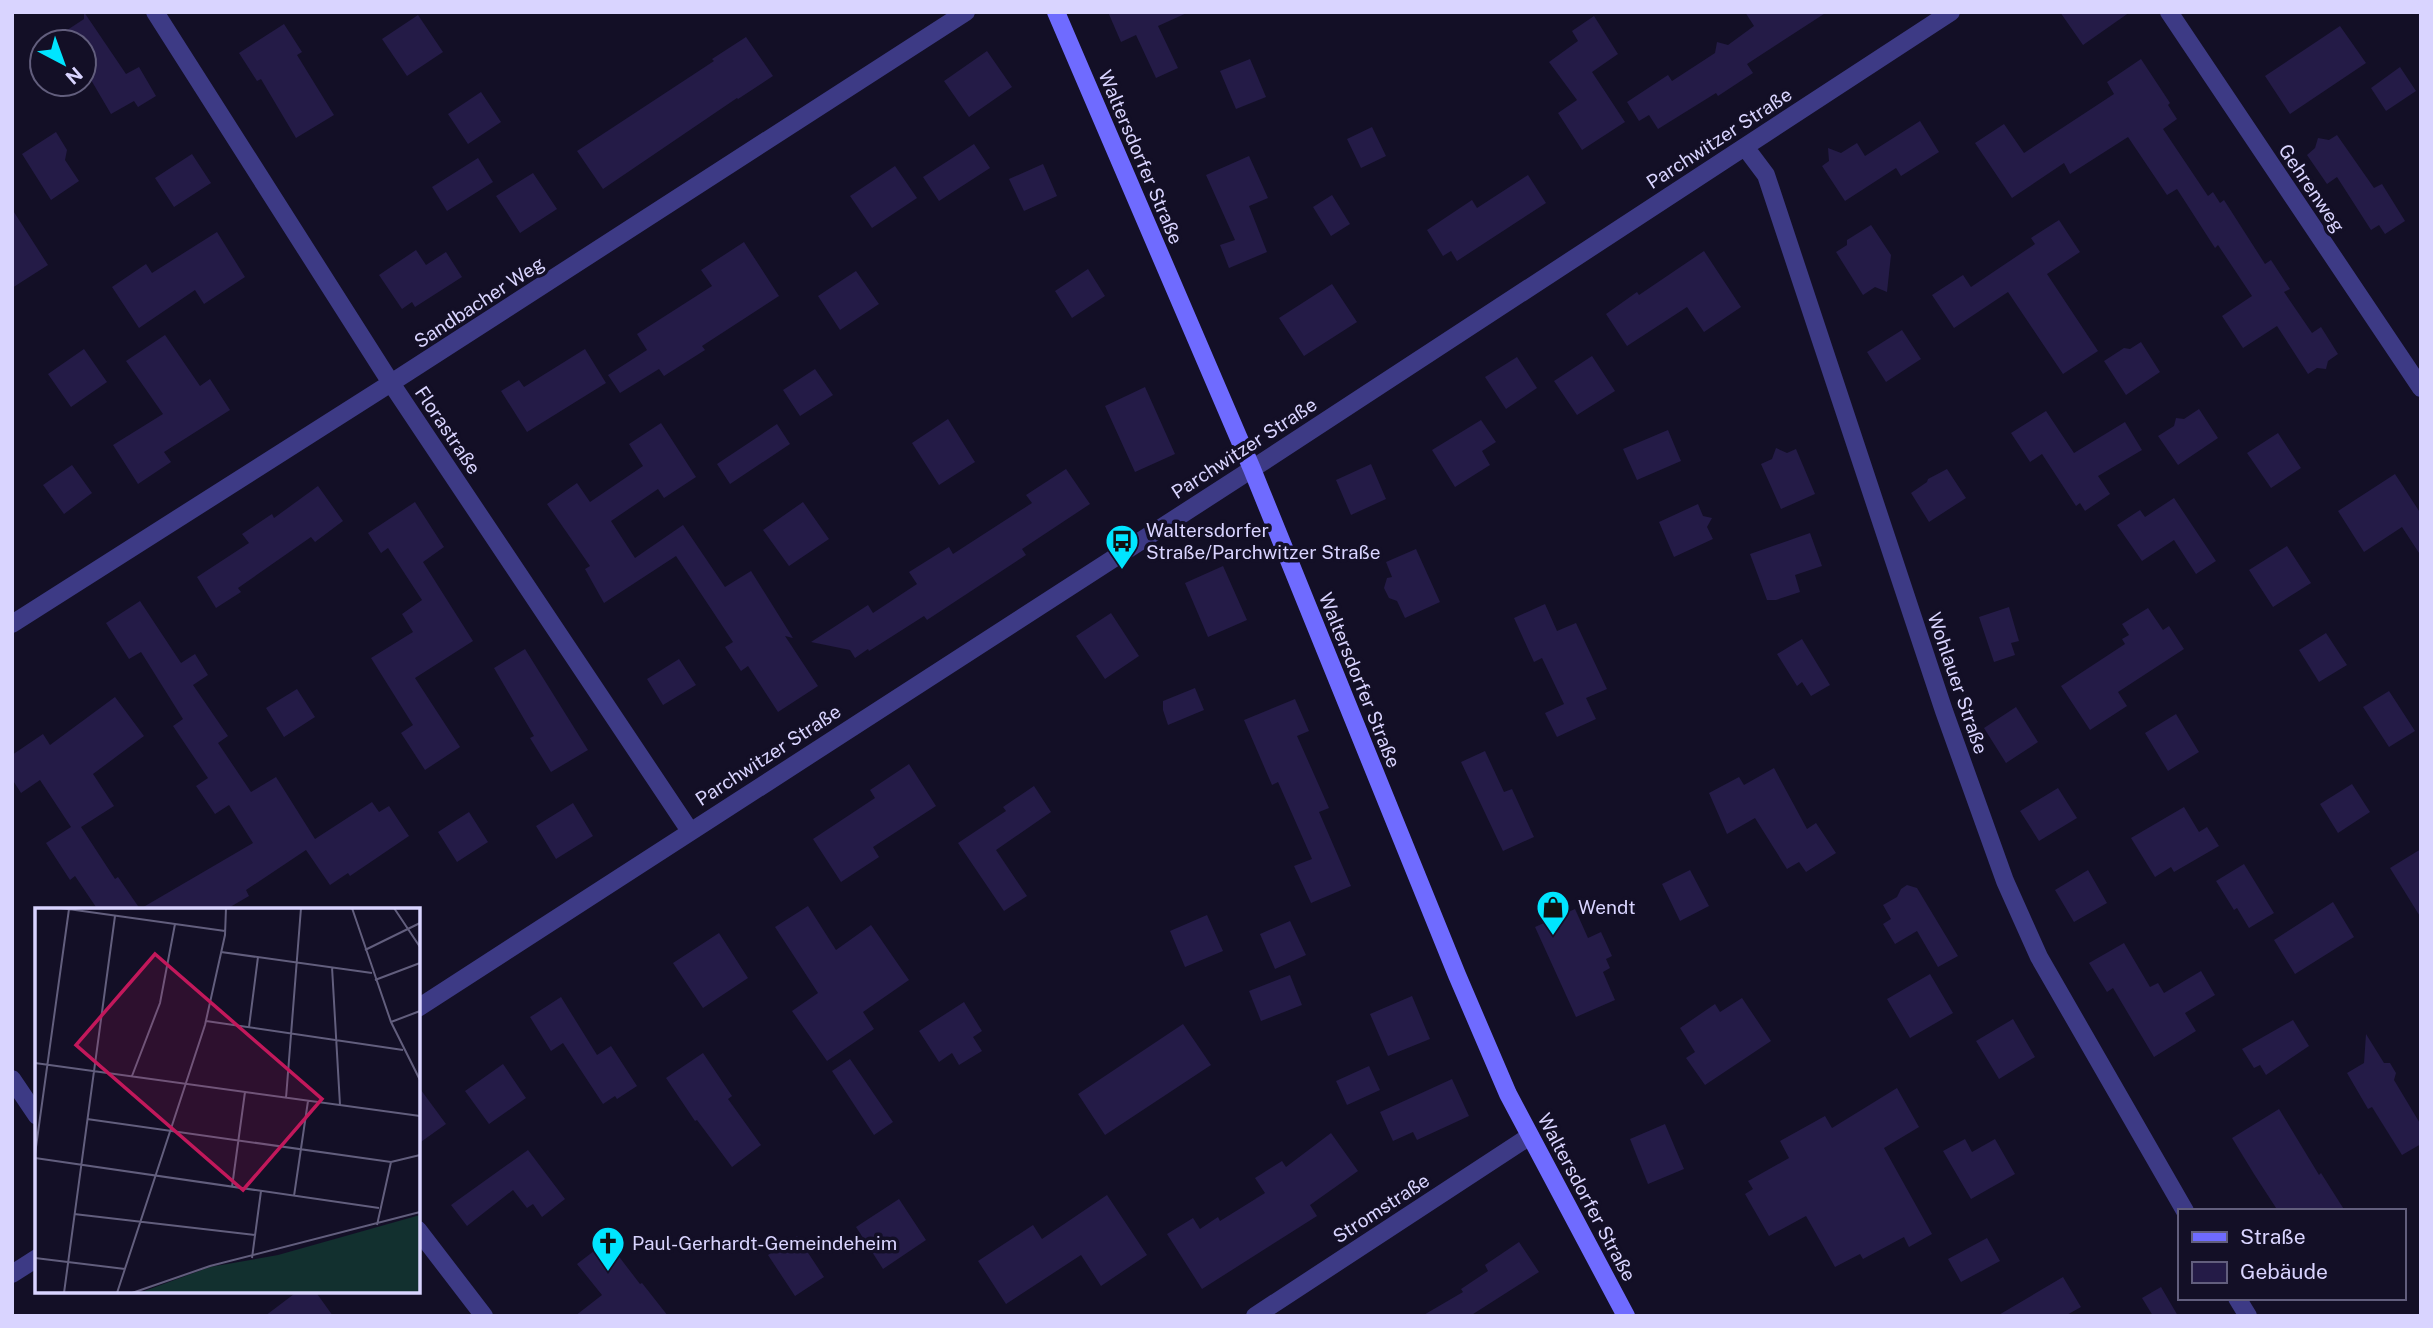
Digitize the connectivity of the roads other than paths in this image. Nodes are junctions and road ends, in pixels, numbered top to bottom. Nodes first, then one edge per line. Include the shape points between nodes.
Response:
1 (155, 12) edge
2 (966, 12) edge
3 (1056, 12) edge
4 (1951, 12) edge
5 (2169, 12) edge
6 (1745, 147) junction
7 (391, 383) junction
8 (2421, 388) edge
9 (1252, 468) junction
10 (12, 624) edge
11 (690, 831) junction
12 (420, 1007) edge
13 (12, 1079) edge
14 (35, 1113) edge
15 (1530, 1136) junction
16 (2184, 1209) edge
17 (420, 1233) edge
18 (35, 1259) edge
19 (12, 1274) edge
20 (2239, 1300) edge
21 (484, 1316) edge
22 (1255, 1316) edge
23 (1626, 1316) edge
24 (2248, 1316) edge

1 - 7 street, Florastraße
2 - 7 street, Sandbacher Weg
3 - 9 street, Waltersdorfer Straße
4 - 6 street, Parchwitzer Straße
5 - 8 street, Gehrenweg
6 - 9 street, Parchwitzer Straße
6 - 16 street, Wohlauer Straße via 1766,175 1944,710 2006,881 2039,957
7 - 10 street, Sandbacher Weg
7 - 11 street, Florastraße
9 - 11 street, Parchwitzer Straße
9 - 15 street, Waltersdorfer Straße via 1457,975
11 - 12 street, Parchwitzer Straße
13 - 14 street
15 - 22 street, Stromstraße
15 - 23 street, Waltersdorfer Straße
17 - 21 street
18 - 19 street
20 - 24 street

